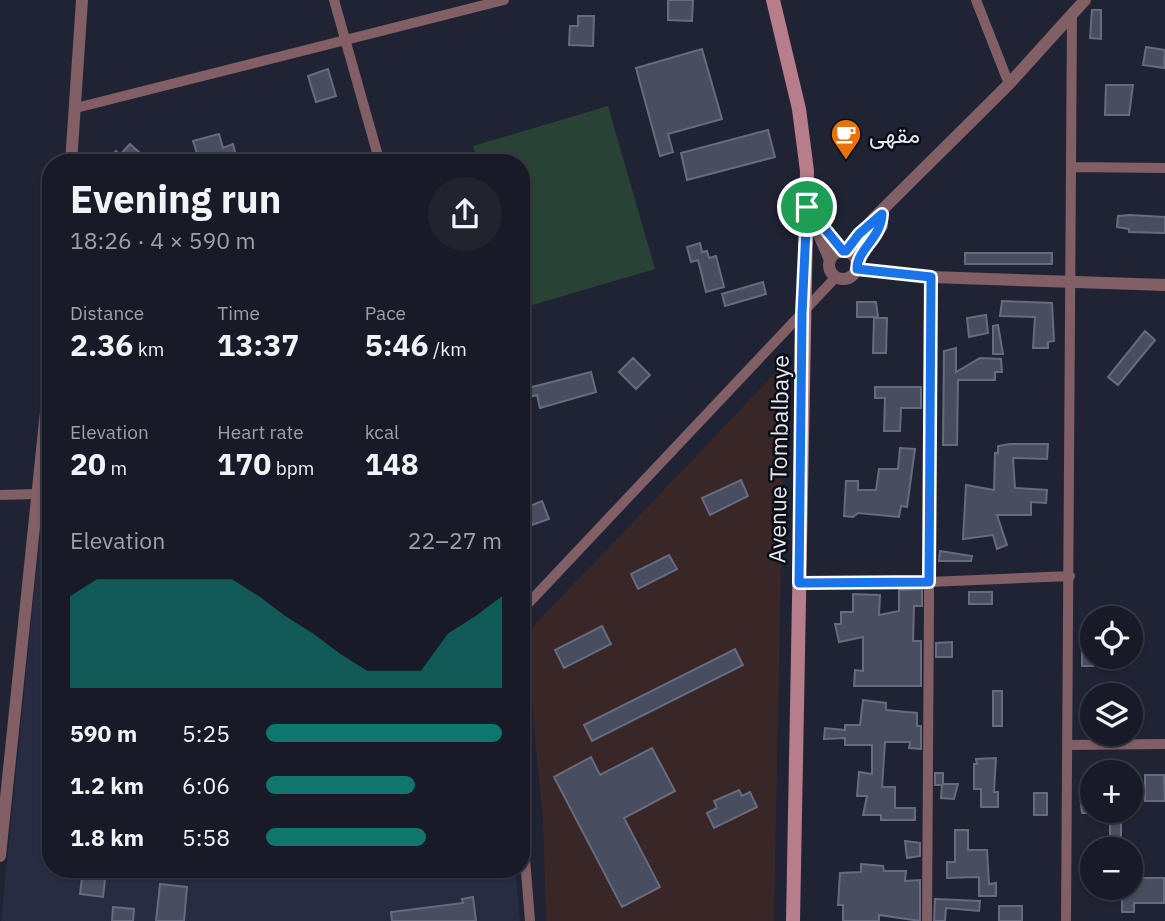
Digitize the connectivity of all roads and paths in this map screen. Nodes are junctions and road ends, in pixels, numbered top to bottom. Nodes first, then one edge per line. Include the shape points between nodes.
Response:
1 (82, 0) edge
2 (334, 0) edge
3 (505, 0) edge
4 (773, 0) edge
5 (976, 0) edge
6 (1085, 0) edge
7 (1072, 13) junction
8 (345, 41) junction
9 (1009, 84) junction
10 (76, 108) junction
11 (72, 154) edge
12 (377, 154) edge
13 (1072, 167) junction
14 (1165, 168) edge
15 (811, 213) junction
16 (882, 214) junction
17 (844, 251) junction
18 (830, 260) junction
19 (857, 265) junction
20 (836, 277) junction
21 (931, 277) junction
22 (1073, 283) junction
23 (1165, 285) edge
24 (802, 314) junction
25 (42, 442) edge
26 (36, 494) junction
27 (0, 495) edge
28 (1070, 576) junction
29 (929, 582) junction
30 (799, 583) junction
31 (530, 602) edge
32 (1165, 744) edge
33 (1068, 746) junction
34 (0, 856) edge
35 (527, 878) edge
36 (530, 921) edge
37 (793, 921) edge
38 (927, 921) edge
39 (1066, 921) edge

1 - 10 street
2 - 8 street
3 - 8 street
4 - 15 main road, Avenue Tombalbaye via 799,108
5 - 9 street
6 - 7 street
7 - 9 street
7 - 13 street
8 - 10 street
8 - 12 street
9 - 16 street
10 - 11 street
13 - 14 street
13 - 22 street
15 - 17 street
15 - 18 street
15 - 24 main road, Avenue Tombalbaye
16 - 17 street
16 - 19 street via 882,226
17 - 18 street
17 - 19 street
18 - 20 street via 830,271
19 - 20 street via 849,278
19 - 21 street
20 - 24 street
21 - 22 street
21 - 29 street
22 - 23 street
22 - 28 street
24 - 30 main road, Avenue Tombalbaye
24 - 31 street
25 - 26 street
26 - 27 street
26 - 34 street
28 - 29 street
28 - 33 street
29 - 30 street
29 - 38 street
30 - 37 main road, Avenue Tombalbaye
32 - 33 street
33 - 39 street
35 - 36 street

